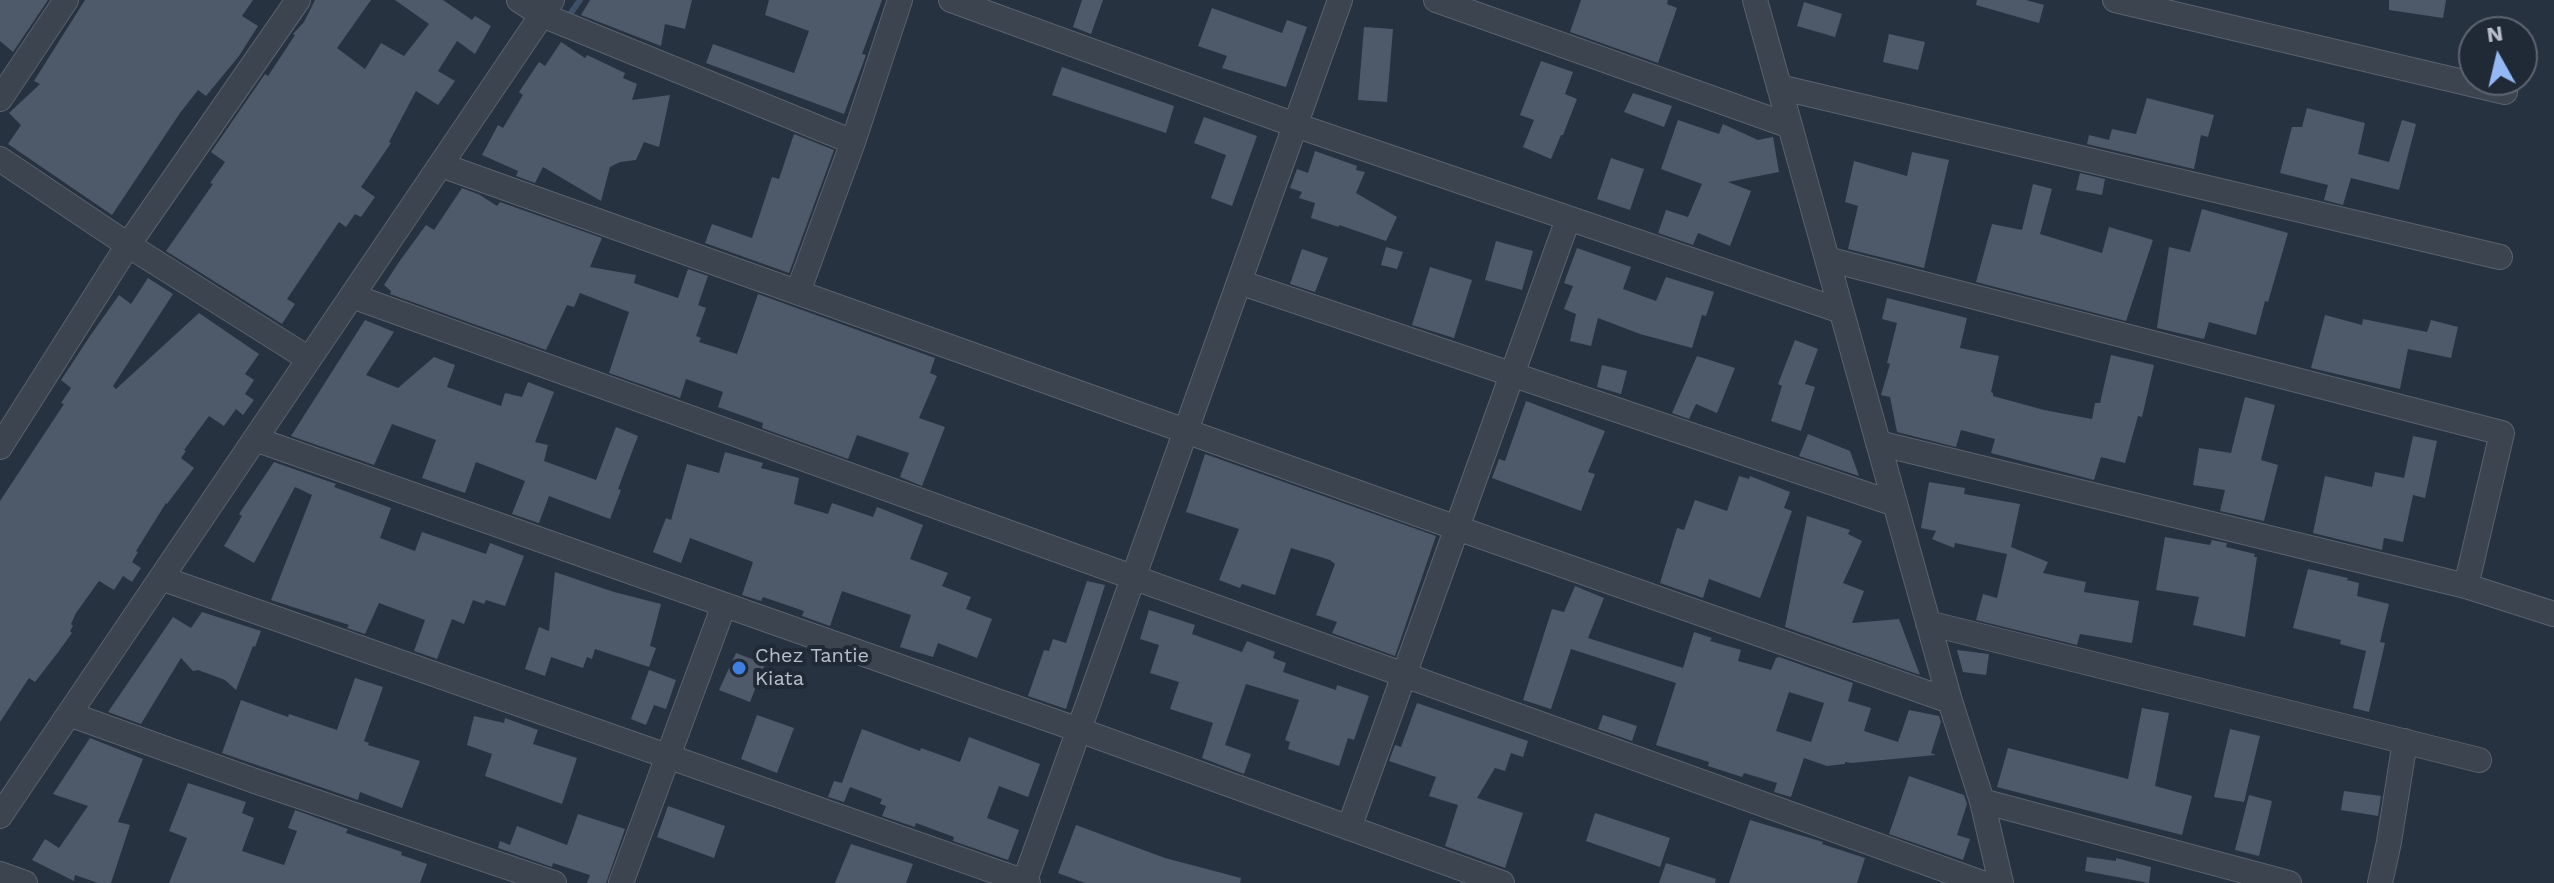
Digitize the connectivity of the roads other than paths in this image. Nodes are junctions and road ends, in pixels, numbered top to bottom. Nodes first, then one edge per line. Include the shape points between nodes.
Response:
1 (66, 0) edge
2 (298, 0) edge
3 (519, 0) edge
4 (900, 0) edge
5 (951, 0) edge
6 (1340, 0) edge
7 (1436, 0) edge
8 (1755, 0) edge
9 (2115, 0) edge
10 (547, 8) edge
11 (2458, 81) edge
12 (1779, 87) junction
13 (0, 99) edge
14 (1295, 125) junction
15 (1790, 126) junction
16 (853, 142) junction
17 (0, 159) edge
18 (441, 165) junction
19 (1568, 219) junction
20 (128, 245) junction
21 (2500, 257) dead end
22 (1827, 259) junction
23 (1239, 282) junction
24 (798, 292) junction
25 (352, 296) junction
26 (1841, 311) junction
27 (309, 359) junction
28 (1512, 375) junction
29 (1186, 431) junction
30 (3, 434) edge
31 (255, 439) junction
32 (1878, 443) junction
33 (1895, 504) junction
34 (1457, 528) junction
35 (161, 578) junction
36 (1133, 578) junction
37 (2466, 586) junction
38 (724, 605) junction
39 (2554, 614) edge
40 (1928, 623) junction
41 (1404, 675) junction
42 (1950, 701) junction
43 (69, 714) junction
44 (1079, 730) junction
45 (2405, 741) junction
46 (668, 756) junction
47 (2479, 760) dead end
48 (1982, 801) junction
49 (0, 816) edge
50 (1349, 828) junction
51 (0, 874) edge
52 (25, 883) edge
53 (554, 883) edge
54 (621, 883) edge
55 (1025, 883) edge
56 (1502, 883) edge
57 (1982, 883) edge
58 (2001, 883) edge
59 (2289, 883) edge
60 (2380, 883) edge

1 - 13 street
2 - 20 street
3 - 10 street
4 - 16 street
5 - 14 street
6 - 14 street
7 - 15 street
8 - 12 street
9 - 11 street
10 - 16 street
10 - 18 street
12 - 15 street
12 - 21 street
14 - 19 street
14 - 23 street
15 - 22 street
16 - 24 street
17 - 20 street
18 - 24 street
18 - 25 street
19 - 26 street
19 - 28 street
20 - 27 street
20 - 30 street
22 - 26 street
22 - 37 street via 2502,433
23 - 28 street
23 - 29 street
24 - 29 street
25 - 27 street
25 - 36 street
26 - 32 street
27 - 31 street
28 - 33 street
28 - 34 street
29 - 34 street
29 - 36 street
31 - 35 street
31 - 38 street
32 - 33 street
32 - 37 street
33 - 40 street
34 - 41 street
34 - 42 street
35 - 43 street
35 - 46 street
36 - 41 street
36 - 44 street
37 - 39 street
38 - 44 street
38 - 46 street
40 - 42 street
40 - 45 street
41 - 50 street
41 - 57 street
42 - 48 street
43 - 49 street
43 - 53 street
44 - 50 street
44 - 55 street
45 - 47 street
45 - 60 street
46 - 54 street
46 - 55 street
48 - 58 street
48 - 59 street
50 - 56 street
51 - 52 street

